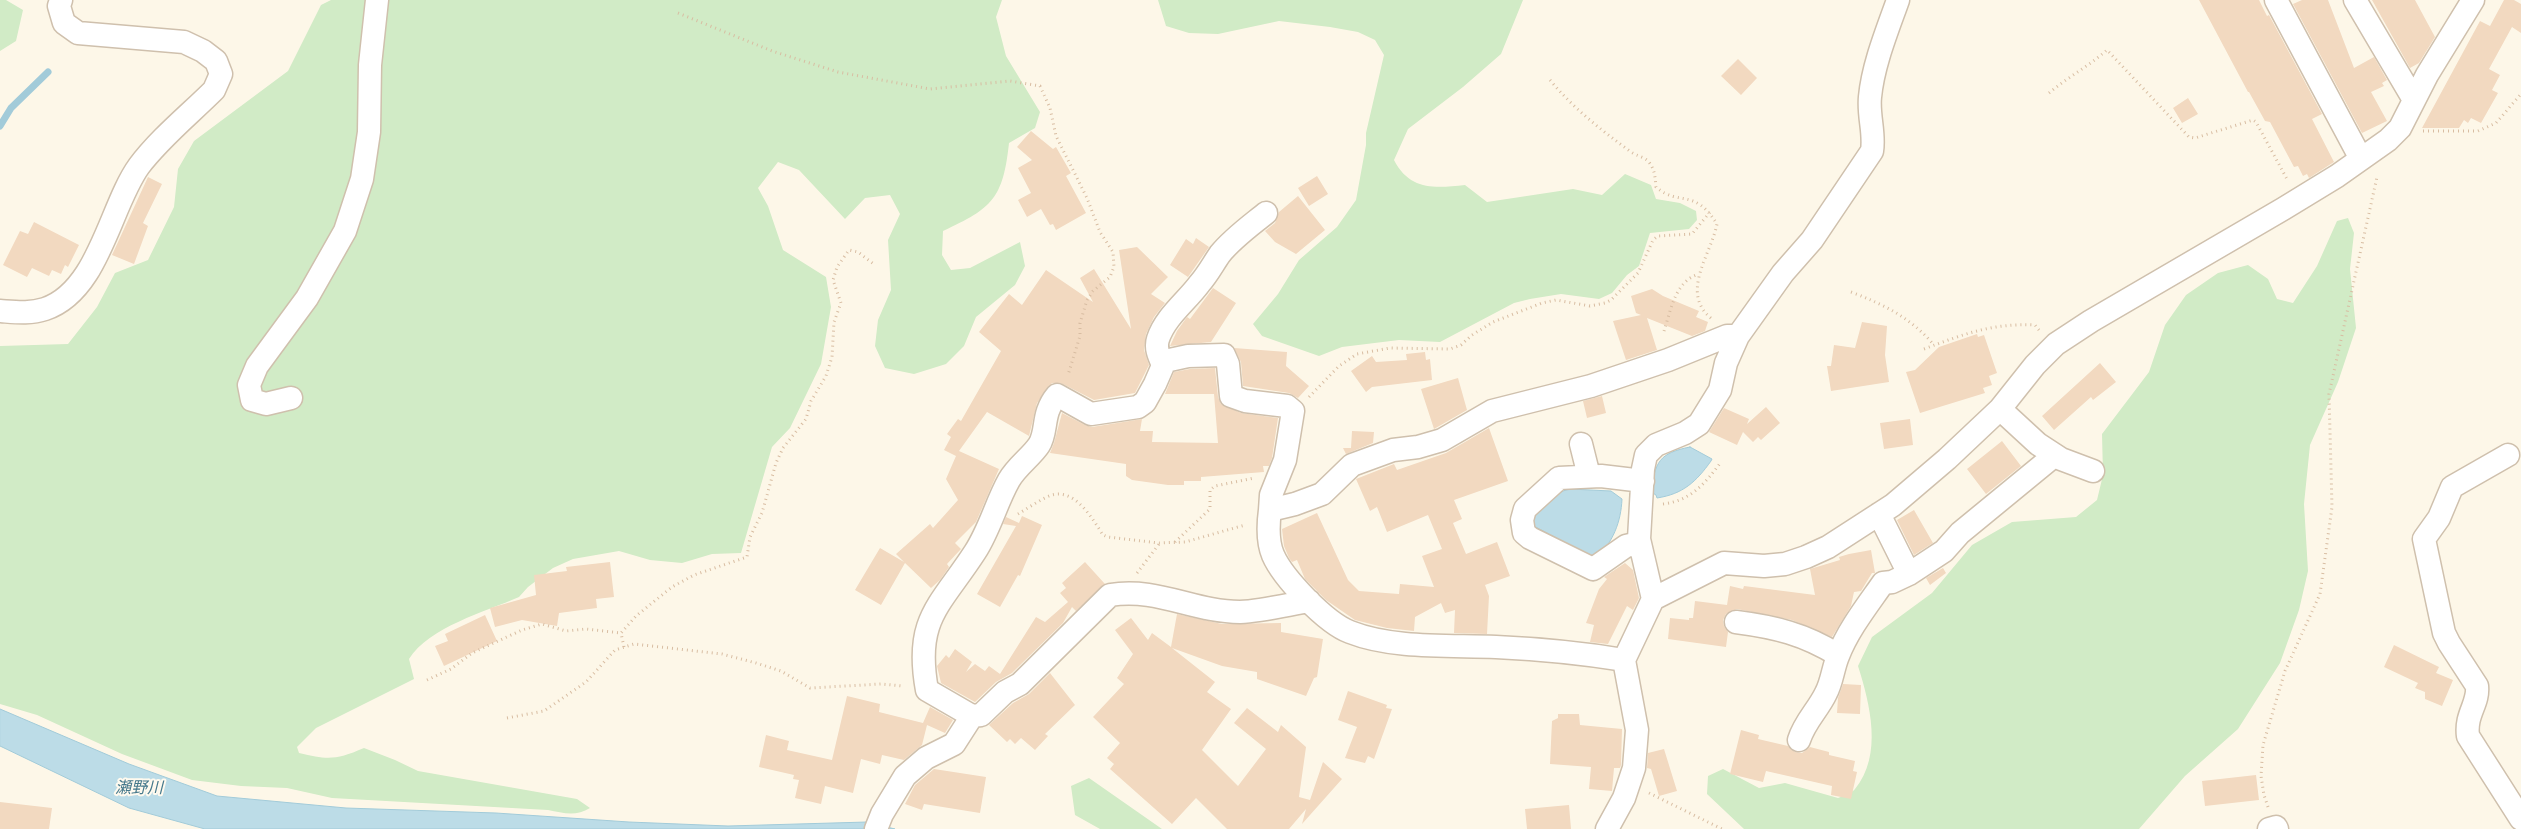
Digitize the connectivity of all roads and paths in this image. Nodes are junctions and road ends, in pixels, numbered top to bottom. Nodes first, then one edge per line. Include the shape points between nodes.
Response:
1 (61, 0) edge
2 (377, 0) edge
3 (1898, 0) edge
4 (2276, 0) edge
5 (2355, 0) edge
6 (2473, 0) edge
7 (678, 13) dead end
8 (1550, 80) dead end
9 (2049, 93) dead end
10 (2521, 94) edge
11 (2414, 100) junction
12 (2394, 134) junction
13 (2362, 159) junction
14 (2299, 200) junction
15 (1710, 212) junction
16 (1266, 213) dead end
17 (875, 265) dead end
18 (1699, 273) junction
19 (1852, 292) dead end
20 (0, 310) edge
21 (1664, 331) dead end
22 (1733, 336) junction
23 (1217, 342) dead end
24 (1934, 345) junction
25 (1924, 349) dead end
26 (2052, 349) junction
27 (1161, 360) junction
28 (1057, 395) junction
29 (290, 398) dead end
30 (2000, 409) junction
31 (1293, 411) junction
32 (1581, 444) dead end
33 (2508, 454) dead end
34 (2055, 455) junction
35 (1721, 462) dead end
36 (2093, 471) dead end
37 (1589, 476) junction
38 (1263, 477) dead end
39 (1643, 481) junction
40 (1640, 505) junction
41 (995, 511) junction
42 (1269, 514) junction
43 (1879, 514) junction
44 (1640, 542) junction
45 (1160, 543) junction
46 (1175, 543) junction
47 (1909, 574) junction
48 (1125, 592) junction
49 (1653, 599) junction
50 (1308, 601) junction
51 (1736, 622) dead end
52 (620, 633) junction
53 (624, 647) junction
54 (1838, 655) junction
55 (1624, 660) junction
56 (427, 680) dead end
57 (926, 686) junction
58 (972, 716) junction
59 (507, 718) dead end
60 (1799, 740) dead end
61 (1630, 781) junction
62 (2521, 819) edge
63 (879, 822) edge
64 (2274, 828) edge
65 (1607, 829) edge
66 (1722, 829) edge

1 - 20 street via 59,6 64,23 78,33 184,42 216,61 221,74 214,90 139,166 115,212 98,255 70,292 45,309 26,313
2 - 29 street via 370,65 369,132 362,179 345,231 307,298 257,366 249,385 252,400 266,404
3 - 22 street via 1874,73 1870,97 1872,151 1812,240
4 - 13 street
5 - 11 street
6 - 11 street
7 - 28 path via 772,51 838,72 930,89 1010,81 1040,86 1050,108 1056,136 1100,232 1113,252 1114,268 1110,277 1087,300 1068,376
8 - 15 path via 1588,121 1647,160 1655,170 1656,187 1662,192 1698,201
9 - 14 path via 2107,50 2189,137 2203,137 2253,120 2256,122
10 - 12 path via 2496,124 2478,131
11 - 12 street
12 - 13 street
12 - 64 path via 2371,198 2329,394 2332,507 2320,594 2285,670 2263,745 2261,776
13 - 14 street
14 - 26 street via 2091,321
15 - 18 path via 1717,224 1714,240
15 - 31 path via 1692,234 1667,234 1653,240 1638,273 1612,300 1590,306 1556,300 1542,303 1493,322 1462,345 1450,349 1390,348 1356,354 1339,366
16 - 27 street via 1220,254 1158,337
17 - 52 path via 858,252 849,250 837,267 833,280 840,303 834,322 832,358 806,419 783,448 776,463 762,513 750,537 747,557 710,569 672,587
18 - 21 path via 1691,276 1680,288
18 - 22 path via 1696,284 1698,301 1706,314
19 - 24 path via 1887,306 1906,318
22 - 39 street via 1720,390 1698,424 1656,445 1646,454
22 - 42 street via 1615,378 1492,411 1442,440 1393,450 1352,465 1322,494
23 - 27 street via 1185,346
24 - 25 path
24 - 26 path via 1982,328 2018,324 2035,325
26 - 30 street
27 - 28 street via 1145,402 1138,407 1091,414
27 - 31 street via 1224,355 1231,396 1287,406
28 - 41 street via 1045,416 1038,446 1009,479
30 - 34 street
30 - 43 street via 1947,459
31 - 42 street via 1285,460 1271,495
32 - 37 street
33 - 62 street via 2452,487 2439,518 2424,539 2444,632 2477,686 2478,694 2466,723 2468,736
34 - 36 street
34 - 47 street via 1960,533 1944,550
35 - 40 path via 1701,488 1686,498 1666,504
37 - 39 street
37 - 44 street via 1559,478 1525,509 1522,520 1524,533 1593,569 1626,546
38 - 46 path via 1215,486 1210,490 1210,509
39 - 40 street
40 - 44 street
41 - 45 path via 1017,514 1051,496 1067,496 1084,507 1104,535
41 - 57 street via 975,552 932,613 924,641
42 - 46 path via 1197,540
42 - 50 street via 1268,532 1273,555
43 - 47 street
43 - 49 street via 1828,547 1806,557 1764,566 1724,563
44 - 49 street
45 - 46 path
45 - 48 path
47 - 54 street via 1883,583
48 - 50 street via 1146,593 1239,612
48 - 58 street via 1110,595 1020,684 1005,692 981,715
49 - 55 street
50 - 55 street via 1325,617 1350,632 1394,642 1584,653
51 - 54 street via 1782,629 1818,642
52 - 53 path
52 - 56 path via 586,629 566,631 542,624 472,653 451,669
53 - 57 path via 634,644 722,654 781,671 810,688 881,684
53 - 59 path via 615,650 586,682 544,711
54 - 60 street via 1828,690 1810,716
55 - 61 street via 1638,730
57 - 58 street via 939,698
58 - 63 street via 954,744 926,758 906,776
61 - 65 street
61 - 66 path via 1661,800

